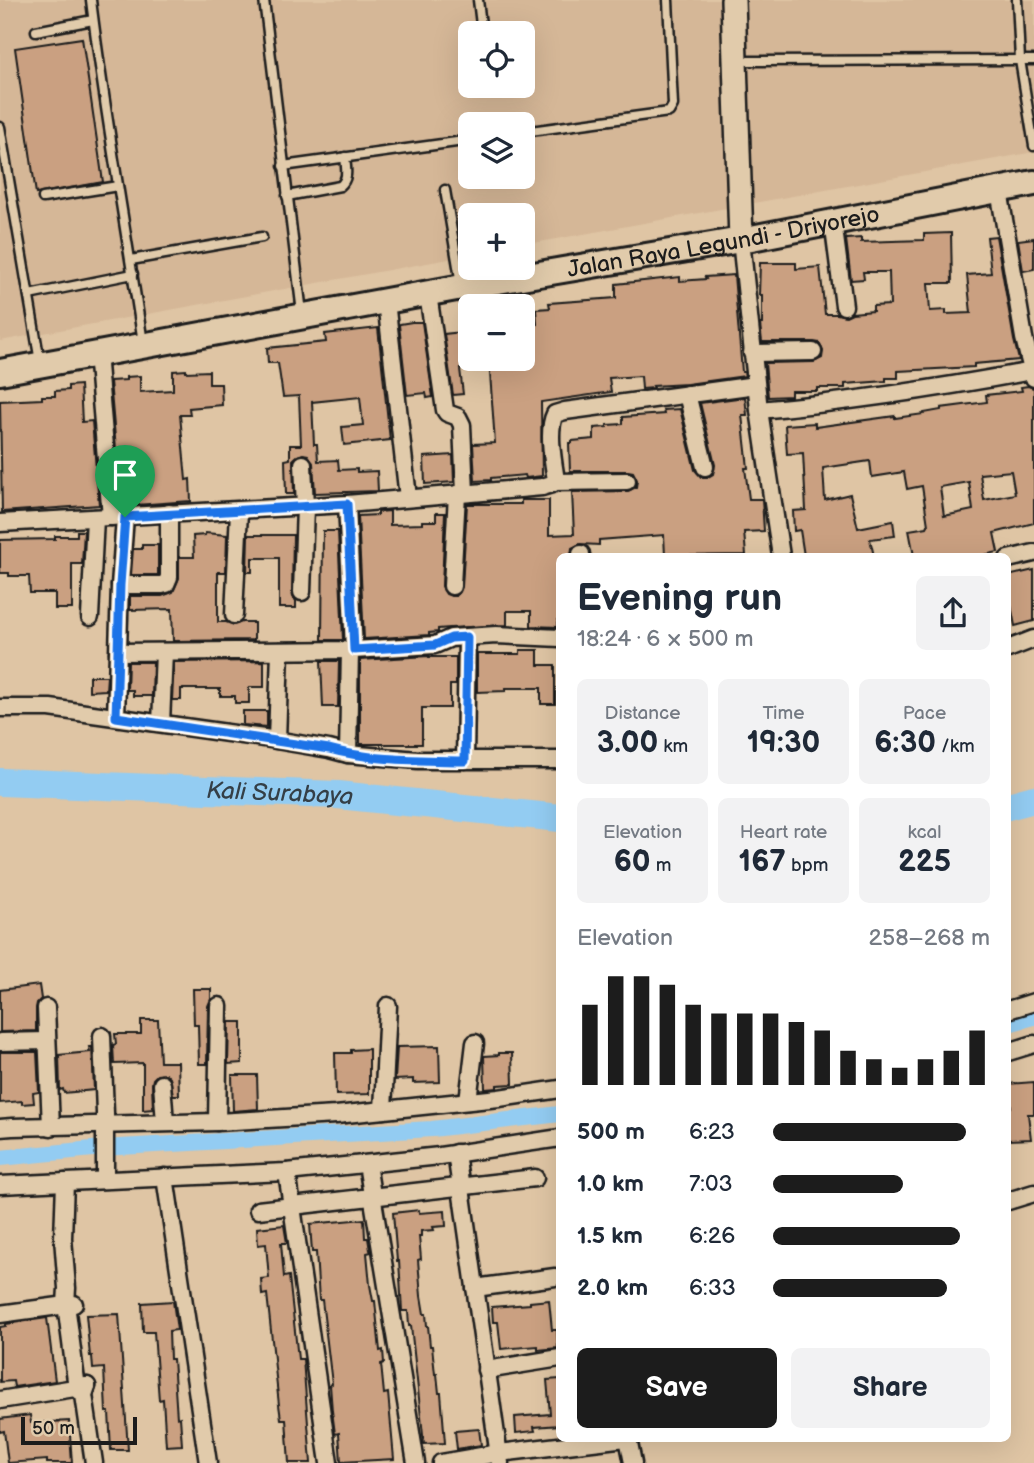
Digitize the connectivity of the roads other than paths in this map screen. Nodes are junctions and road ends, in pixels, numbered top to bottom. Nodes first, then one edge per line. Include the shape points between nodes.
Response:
1 (91, 0) edge
2 (264, 0) edge
3 (478, 0) edge
4 (668, 0) edge
5 (733, 0) edge
6 (1017, 0) edge
7 (93, 20) junction
8 (481, 21) edge
9 (36, 31) dead end
10 (1020, 60) junction
11 (1034, 60) edge
12 (748, 61) dead end
13 (0, 127) edge
14 (535, 130) edge
15 (458, 142) edge
16 (1034, 146) edge
17 (345, 157) junction
18 (284, 166) junction
19 (1034, 183) edge
20 (118, 187) junction
21 (445, 190) dead end
22 (999, 190) junction
23 (287, 196) junction
24 (43, 198) dead end
25 (833, 221) junction
26 (262, 237) dead end
27 (741, 240) junction
28 (131, 260) junction
29 (133, 274) junction
30 (462, 287) junction
31 (428, 294) junction
32 (29, 295) junction
33 (386, 301) junction
34 (844, 306) dead end
35 (303, 316) junction
36 (144, 345) junction
37 (813, 352) dead end
38 (752, 353) junction
39 (97, 354) junction
40 (41, 364) junction
41 (0, 372) edge
42 (1033, 375) edge
43 (756, 385) junction
44 (687, 394) junction
45 (759, 410) junction
46 (303, 464) dead end
47 (705, 467) dead end
48 (627, 481) dead end
49 (554, 482) junction
50 (461, 493) junction
51 (408, 498) junction
52 (347, 504) junction
53 (306, 507) junction
54 (239, 511) junction
55 (169, 513) junction
56 (111, 518) junction
57 (0, 523) edge
58 (781, 553) edge
59 (1034, 553) edge
60 (1011, 558) edge
61 (120, 585) junction
62 (452, 586) dead end
63 (302, 592) dead end
64 (234, 615) dead end
65 (90, 617) dead end
66 (467, 637) junction
67 (556, 638) edge
68 (1034, 639) edge
69 (1011, 648) edge
70 (352, 650) junction
71 (280, 651) junction
72 (118, 652) junction
73 (164, 652) junction
74 (0, 708) edge
75 (116, 717) junction
76 (161, 723) junction
77 (277, 740) junction
78 (348, 754) junction
79 (465, 761) junction
80 (556, 761) edge
81 (1034, 1002) edge
82 (219, 1006) dead end
83 (388, 1006) dead end
84 (46, 1008) dead end
85 (1011, 1009) edge
86 (102, 1036) dead end
87 (47, 1041) junction
88 (0, 1042) edge
89 (474, 1043) dead end
90 (1034, 1044) edge
91 (1011, 1051) edge
92 (162, 1084) dead end
93 (556, 1090) edge
94 (468, 1101) junction
95 (383, 1110) junction
96 (165, 1122) junction
97 (217, 1122) junction
98 (105, 1126) junction
99 (51, 1127) junction
100 (0, 1128) edge
101 (556, 1139) edge
102 (456, 1153) junction
103 (367, 1164) junction
104 (286, 1172) junction
105 (111, 1176) junction
106 (165, 1177) junction
107 (534, 1178) dead end
108 (65, 1182) junction
109 (0, 1185) edge
110 (461, 1186) junction
111 (1034, 1193) edge
112 (372, 1196) junction
113 (1011, 1199) edge
114 (292, 1206) junction
115 (258, 1210) dead end
116 (555, 1277) dead end
117 (474, 1288) junction
118 (70, 1299) junction
119 (0, 1314) edge
120 (556, 1359) edge
121 (486, 1370) junction
122 (83, 1390) junction
123 (0, 1401) edge
124 (601, 1442) edge
125 (628, 1442) edge
126 (499, 1458) edge
127 (94, 1463) edge
128 (208, 1463) edge
129 (329, 1463) edge
130 (416, 1463) edge
131 (441, 1463) edge
132 (633, 1463) edge

1 - 7 lane
2 - 18 lane
3 - 8 lane
4 - 14 lane via 673,105 669,112
5 - 27 main road
6 - 10 lane
7 - 9 lane
7 - 20 lane
10 - 11 lane
10 - 12 lane
10 - 16 lane
13 - 32 lane
15 - 17 lane
17 - 18 lane
17 - 23 lane via 347,174 340,187
18 - 23 lane
19 - 22 main road, Jalan Raya Legundi - Driyorejo
20 - 24 lane
20 - 28 lane
21 - 30 lane
22 - 25 main road, Jalan Raya Legundi - Driyorejo
22 - 42 street
23 - 35 lane
25 - 27 main road, Jalan Raya Legundi - Driyorejo
25 - 34 street
26 - 28 lane
27 - 30 main road, Jalan Raya Legundi - Driyorejo
27 - 38 street
28 - 29 lane
29 - 32 lane
29 - 36 lane
30 - 31 main road, Jalan Raya Legundi - Driyorejo
31 - 33 main road, Jalan Raya Legundi - Driyorejo
31 - 50 street via 445,410 462,425
32 - 40 lane
33 - 35 main road, Jalan Raya Legundi - Driyorejo
33 - 51 street
35 - 36 main road, Jalan Raya Legundi - Driyorejo
36 - 39 main road, Jalan Raya Legundi - Driyorejo
37 - 38 street
38 - 43 street
39 - 40 main road, Jalan Raya Legundi - Driyorejo
39 - 56 street
40 - 41 main road, Jalan Raya Legundi - Driyorejo
42 - 45 street
43 - 44 street
43 - 45 street
44 - 47 street
44 - 49 street via 555,414 551,429
45 - 58 street
46 - 53 street
48 - 49 street
49 - 50 street via 542,487
50 - 51 street
50 - 62 street
51 - 52 street
52 - 53 street
52 - 70 street
53 - 54 street
53 - 63 street
54 - 55 street
54 - 64 street
55 - 56 street
55 - 61 street via 166,584
56 - 57 street
56 - 61 street
56 - 65 street
59 - 60 street
61 - 72 street
66 - 67 street
66 - 70 street via 435,645
66 - 79 street
68 - 69 street
70 - 71 street
70 - 78 street
71 - 73 street
71 - 77 street
72 - 73 street
72 - 75 street
73 - 76 street
74 - 75 street via 50,708
75 - 76 street
76 - 77 street
77 - 78 street
78 - 79 street
79 - 80 street
81 - 85 street
82 - 97 street
83 - 95 street
84 - 87 street
86 - 98 street
87 - 88 street
87 - 99 street
89 - 94 street
90 - 91 street
92 - 96 street
93 - 94 street
94 - 95 street
95 - 97 street
96 - 97 street
96 - 98 street
98 - 99 street
98 - 105 street
99 - 100 street
101 - 102 street
102 - 103 street
102 - 110 street
103 - 104 street
103 - 112 street
104 - 106 street
104 - 114 street
105 - 106 street
105 - 108 street
106 - 128 street
107 - 110 street
108 - 109 street
108 - 118 street via 63,1238
110 - 112 street
110 - 117 street
111 - 113 street
112 - 114 street
112 - 130 street
114 - 115 street
114 - 129 street
116 - 117 street
117 - 121 street
118 - 119 street
118 - 122 street
120 - 121 street
121 - 126 street
122 - 123 street
122 - 127 street
124 - 126 street
125 - 132 street
126 - 131 street

